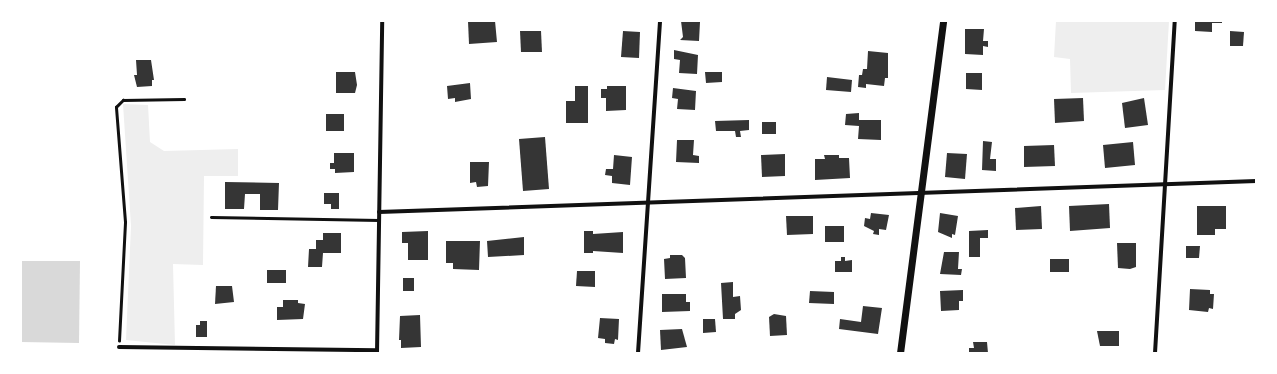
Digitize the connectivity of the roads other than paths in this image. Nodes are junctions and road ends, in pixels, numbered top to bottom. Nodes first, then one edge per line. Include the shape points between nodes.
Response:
1 (382, 21) edge
2 (660, 21) edge
3 (943, 21) edge
4 (1175, 21) edge
5 (1256, 181) edge
6 (1164, 185) junction
7 (921, 192) junction
8 (648, 203) junction
9 (379, 212) junction
10 (211, 217) dead end
11 (379, 220) junction
12 (119, 347) road end
13 (377, 352) edge
14 (638, 353) edge
15 (900, 353) edge
16 (1155, 353) edge

1 - 9 street
2 - 8 street
3 - 7 street
4 - 6 street
5 - 6 street
6 - 7 street
6 - 16 street
7 - 8 street
7 - 15 street
8 - 9 street
8 - 14 street
9 - 11 street
10 - 11 lane
11 - 13 street
12 - 13 street

